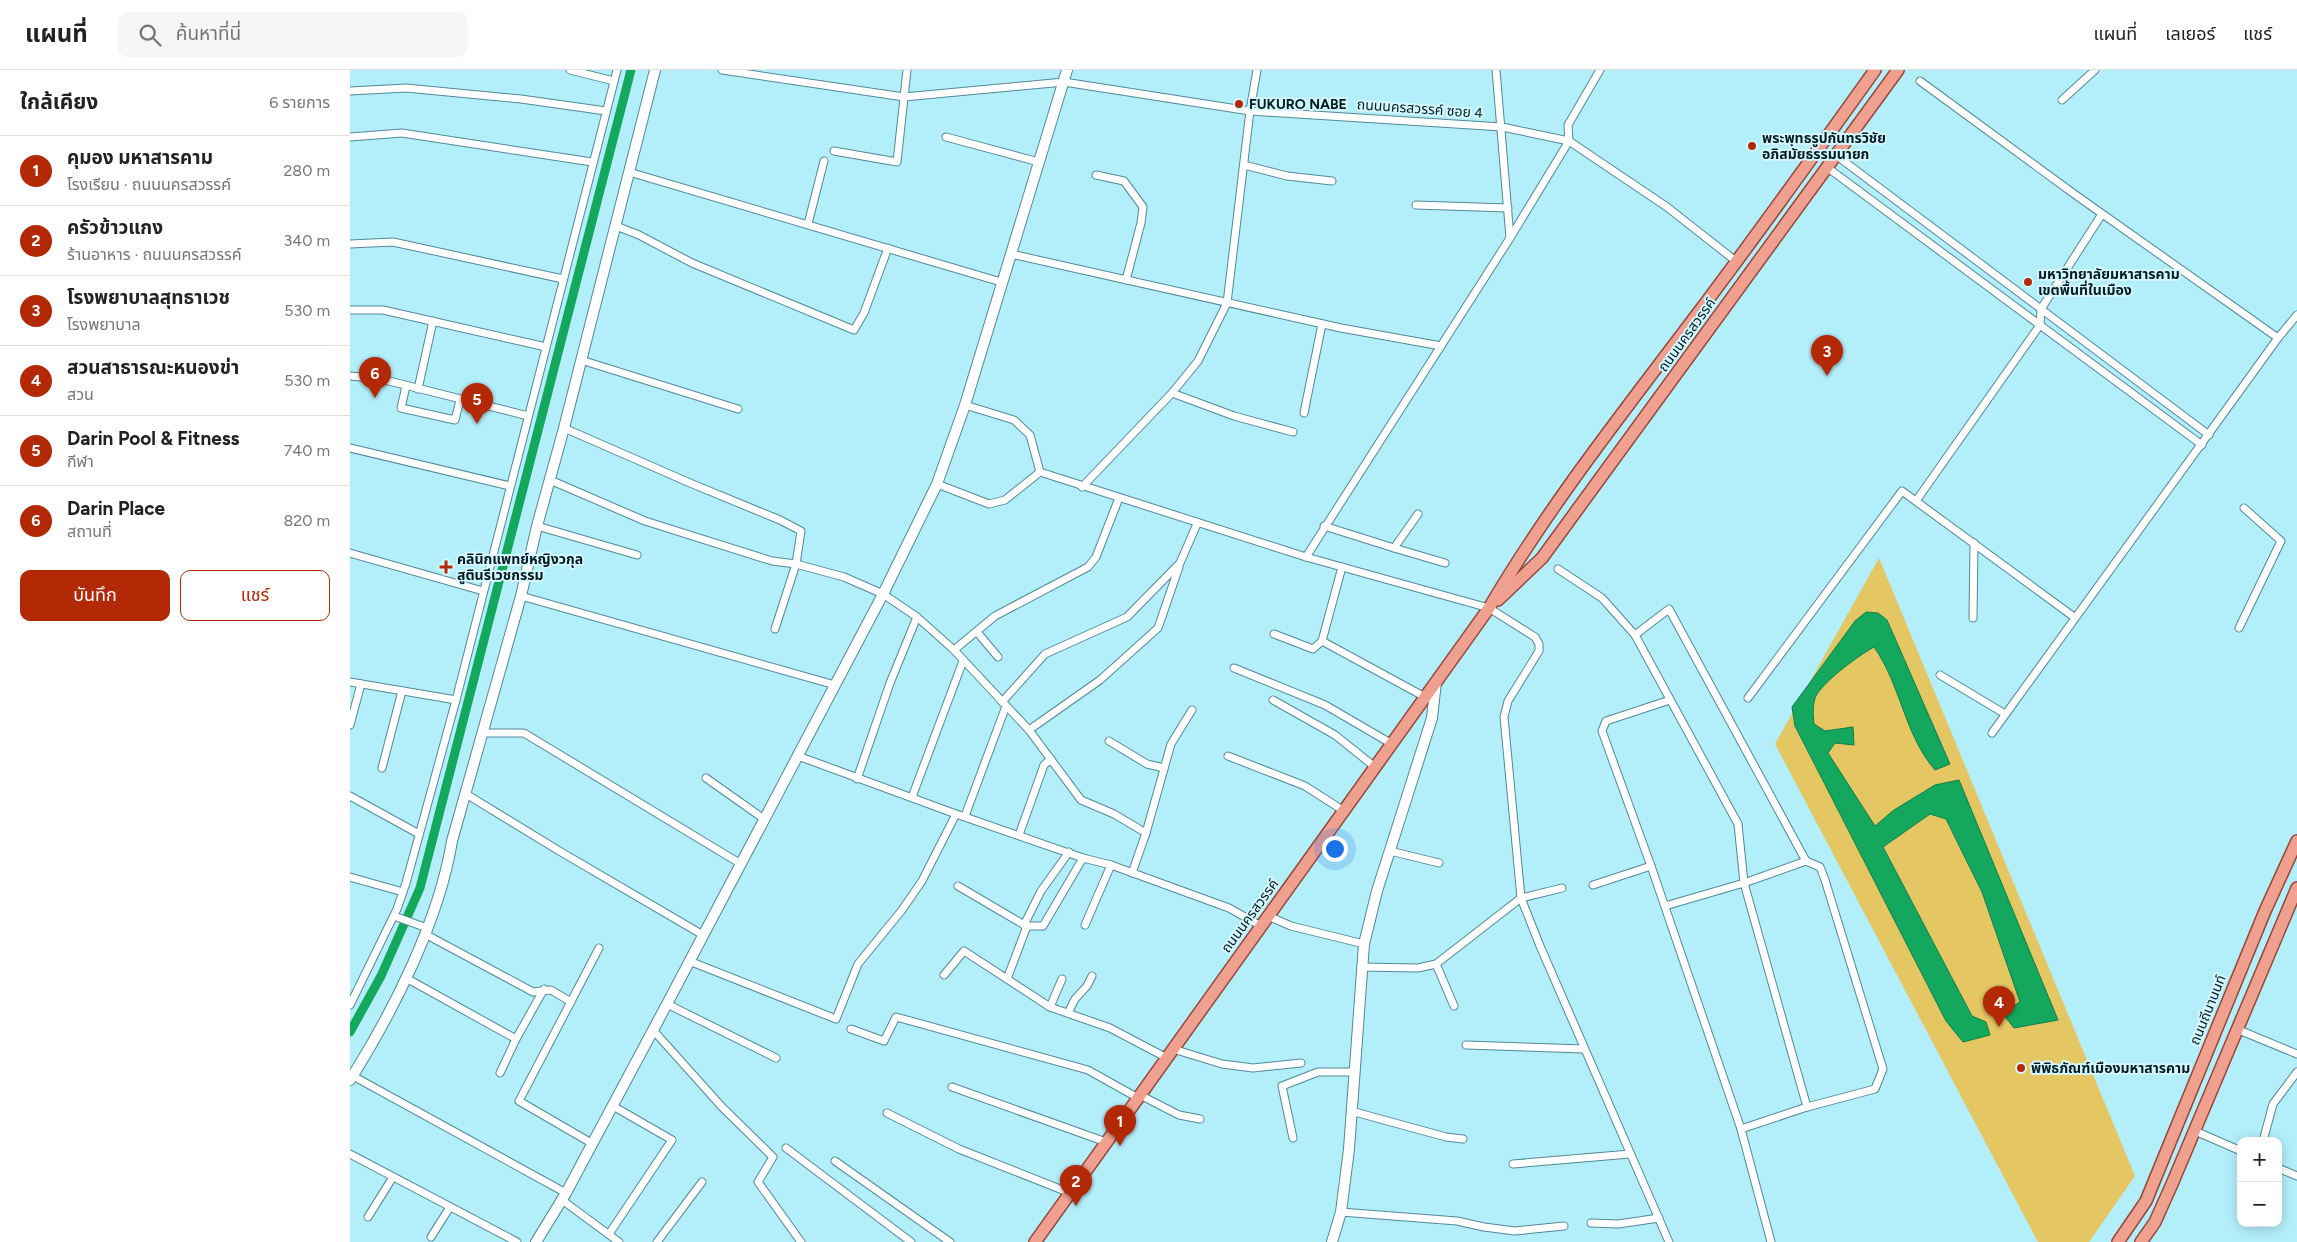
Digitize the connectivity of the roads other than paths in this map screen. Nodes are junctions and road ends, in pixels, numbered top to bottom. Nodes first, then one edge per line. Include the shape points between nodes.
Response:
1 (570, 70) edge
2 (616, 70) edge
3 (655, 70) edge
4 (722, 70) edge
5 (907, 70) edge
6 (1068, 70) edge
7 (1257, 70) edge
8 (1496, 70) edge
9 (1600, 70) edge
10 (1875, 70) edge
11 (1898, 70) edge
12 (2095, 70) edge
13 (614, 81) junction
14 (1920, 81) dead end
15 (1064, 82) junction
16 (350, 91) edge
17 (904, 98) junction
18 (2062, 100) dead end
19 (606, 111) junction
20 (1250, 111) junction
21 (1502, 127) junction
22 (350, 137) edge
23 (946, 138) dead end
24 (1569, 141) junction
25 (834, 151) dead end
26 (1837, 156) junction
27 (824, 161) dead end
28 (592, 162) junction
29 (1039, 162) junction
30 (1244, 165) junction
31 (1828, 168) junction
32 (629, 172) junction
33 (1096, 176) dead end
34 (1332, 181) dead end
35 (1416, 205) dead end
36 (1508, 208) junction
37 (2102, 214) junction
38 (1916, 216) junction
39 (808, 224) junction
40 (616, 226) junction
41 (1908, 228) junction
42 (1510, 238) junction
43 (350, 244) edge
44 (1957, 246) junction
45 (888, 248) junction
46 (1011, 254) junction
47 (1948, 258) junction
48 (1736, 262) junction
49 (1993, 273) junction
50 (563, 278) junction
51 (1126, 280) junction
52 (1002, 282) junction
53 (1985, 284) junction
54 (1227, 303) junction
55 (2041, 309) junction
56 (350, 310) edge
57 (2297, 315) edge
58 (433, 321) junction
59 (1322, 324) junction
60 (2040, 325) junction
61 (2278, 338) junction
62 (2083, 340) junction
63 (1441, 346) junction
64 (546, 347) junction
65 (2076, 351) junction
66 (581, 360) junction
67 (2112, 362) junction
68 (2104, 372) junction
69 (350, 376) edge
70 (406, 386) junction
71 (418, 389) junction
72 (2151, 391) junction
73 (1172, 393) junction
74 (460, 400) junction
75 (2143, 401) junction
76 (965, 405) junction
77 (738, 409) dead end
78 (1304, 413) dead end
79 (528, 416) junction
80 (564, 428) junction
81 (1293, 432) dead end
82 (2209, 435) junction
83 (2202, 445) junction
84 (350, 448) edge
85 (1040, 472) junction
86 (550, 480) junction
87 (937, 484) junction
88 (510, 486) junction
89 (1082, 487) junction
90 (1119, 498) junction
91 (1916, 501) junction
92 (2244, 508) dead end
93 (1418, 514) dead end
94 (1197, 524) junction
95 (537, 526) junction
96 (1324, 526) junction
97 (1974, 543) junction
98 (1394, 548) junction
99 (350, 553) edge
100 (1520, 555) junction
101 (637, 556) dead end
102 (1306, 557) junction
103 (1180, 563) junction
104 (796, 564) junction
105 (1445, 564) dead end
106 (1535, 566) junction
107 (1342, 567) junction
108 (1558, 569) dead end
109 (484, 591) junction
110 (883, 594) junction
111 (521, 596) junction
112 (1490, 608) junction
113 (917, 617) junction
114 (2074, 617) junction
115 (1973, 618) dead end
116 (2239, 628) dead end
117 (775, 629) dead end
118 (976, 632) junction
119 (1274, 634) dead end
120 (1635, 635) junction
121 (1322, 641) junction
122 (954, 650) junction
123 (998, 657) dead end
124 (963, 661) junction
125 (1234, 668) dead end
126 (1940, 675) dead end
127 (350, 682) edge
128 (1436, 682) junction
129 (361, 684) junction
130 (835, 685) junction
131 (402, 691) junction
132 (1425, 697) junction
133 (1748, 698) dead end
134 (456, 700) junction
135 (1273, 700) dead end
136 (1670, 700) junction
137 (1004, 704) junction
138 (1192, 710) dead end
139 (2005, 714) junction
140 (350, 725) edge
141 (1029, 730) junction
142 (482, 733) junction
143 (1992, 733) dead end
144 (1109, 741) dead end
145 (1392, 744) junction
146 (798, 756) junction
147 (1228, 756) dead end
148 (1051, 759) junction
149 (1375, 767) junction
150 (382, 768) dead end
151 (1164, 768) junction
152 (706, 778) dead end
153 (857, 779) junction
154 (466, 794) junction
155 (350, 796) edge
156 (912, 797) junction
157 (1344, 811) junction
158 (956, 814) junction
159 (965, 816) junction
160 (764, 819) junction
161 (1146, 833) junction
162 (419, 834) junction
163 (1019, 835) junction
164 (2297, 841) edge
165 (1069, 852) junction
166 (1390, 852) junction
167 (1083, 858) junction
168 (1806, 861) junction
169 (1439, 863) dead end
170 (741, 864) junction
171 (1111, 864) junction
172 (1652, 866) junction
173 (1132, 873) junction
174 (350, 877) edge
175 (1744, 883) junction
176 (1593, 885) dead end
177 (958, 886) dead end
178 (1562, 888) dead end
179 (2297, 888) edge
180 (403, 892) junction
181 (1521, 898) junction
182 (1665, 906) junction
183 (2265, 912) junction
184 (394, 916) junction
185 (1268, 916) junction
186 (2282, 919) junction
187 (1085, 925) dead end
188 (1025, 926) junction
189 (1261, 926) junction
190 (426, 931) junction
191 (703, 935) junction
192 (1364, 944) junction
193 (599, 948) dead end
194 (689, 961) junction
195 (1436, 964) junction
196 (1361, 967) junction
197 (944, 976) dead end
198 (1092, 976) dead end
199 (406, 978) junction
200 (1062, 979) dead end
201 (1007, 980) junction
202 (544, 989) junction
203 (571, 1002) junction
204 (667, 1004) junction
205 (350, 1005) edge
206 (1454, 1006) dead end
207 (1050, 1007) junction
208 (1068, 1013) junction
209 (852, 1029) dead end
210 (653, 1030) junction
211 (2239, 1030) junction
212 (516, 1039) junction
213 (1466, 1045) dead end
214 (1584, 1049) junction
215 (1170, 1053) junction
216 (2297, 1054) edge
217 (776, 1058) dead end
218 (1301, 1064) dead end
219 (1353, 1072) junction
220 (2297, 1072) edge
221 (500, 1073) dead end
222 (351, 1077) edge
223 (952, 1088) dead end
224 (1139, 1096) junction
225 (613, 1106) junction
226 (1807, 1107) junction
227 (1351, 1111) junction
228 (887, 1113) dead end
229 (1200, 1119) dead end
230 (1741, 1129) junction
231 (2195, 1131) junction
232 (2264, 1137) edge
233 (1293, 1138) dead end
234 (1463, 1139) dead end
235 (1106, 1142) junction
236 (593, 1144) junction
237 (786, 1148) dead end
238 (2237, 1149) edge
239 (350, 1154) edge
240 (1630, 1154) junction
241 (835, 1161) dead end
242 (1513, 1164) dead end
243 (2282, 1170) edge
244 (2297, 1176) edge
245 (393, 1177) junction
246 (702, 1182) dead end
247 (1070, 1193) junction
248 (564, 1197) junction
249 (450, 1207) junction
250 (1340, 1212) junction
251 (368, 1217) dead end
252 (1659, 1218) junction
253 (1591, 1222) dead end
254 (1564, 1226) dead end
255 (609, 1234) junction
256 (431, 1236) dead end
257 (517, 1242) edge
258 (536, 1242) edge
259 (619, 1242) edge
260 (657, 1242) edge
261 (801, 1242) edge
262 (911, 1242) edge
263 (950, 1242) edge
264 (1035, 1242) edge
265 (1332, 1242) edge
266 (1669, 1242) edge
267 (1771, 1242) edge
268 (2118, 1242) edge
269 (2141, 1242) edge

1 - 13 street
2 - 13 street
3 - 32 street
4 - 17 street, ถนนนครสวรรค์ ซอย 4
5 - 17 street
6 - 15 street
7 - 20 street
8 - 21 street
9 - 24 street via 1568,124
10 - 48 main road, ถนนนครสวรรค์
11 - 26 main road, ถนนนครสวรรค์
12 - 18 street
13 - 19 street
14 - 37 street
15 - 17 street, ถนนนครสวรรค์ ซอย 4
15 - 20 street, ถนนนครสวรรค์ ซอย 4
15 - 29 street
16 - 19 street via 406,88
17 - 25 street via 897,162
19 - 28 street
20 - 21 street, ถนนนครสวรรค์ ซอย 4
20 - 30 street
21 - 24 street, ถนนนครสวรรค์ ซอย 4
21 - 36 street
22 - 28 street via 402,133
23 - 29 street
24 - 42 street
24 - 48 street, ถนนนครสวรรค์ ซอย 4 via 1667,207
26 - 31 main road, ถนนนครสวรรค์
26 - 38 street
27 - 39 street
28 - 50 street
29 - 46 street
30 - 34 street via 1287,176
30 - 54 street
31 - 41 street
31 - 106 main road, ถนนนครสวรรค์
32 - 39 street
32 - 40 street
33 - 51 street via 1124,182 1142,207
35 - 36 street
36 - 42 street
37 - 55 street
37 - 61 street
38 - 41 street
38 - 44 street
39 - 45 street
40 - 45 street via 692,263 854,330 864,313
40 - 66 street
41 - 47 street
42 - 63 street
43 - 50 street via 393,242
44 - 47 street
44 - 49 street
45 - 52 street
46 - 51 street
46 - 52 street
47 - 53 street
48 - 100 main road, ถนนนครสวรรค์
49 - 53 street
49 - 55 street
50 - 64 street
51 - 54 street
52 - 76 street
53 - 60 street
54 - 59 street
54 - 73 street via 1198,361
55 - 60 street
55 - 62 street
56 - 58 street via 383,310
57 - 61 street
58 - 64 street
58 - 71 street
59 - 63 street
59 - 78 street
60 - 65 street
60 - 91 street
61 - 82 street
62 - 65 street
62 - 67 street
63 - 96 street
64 - 79 street
65 - 68 street
66 - 77 street
66 - 80 street
67 - 68 street
67 - 72 street
68 - 75 street
69 - 70 street
70 - 71 street
70 - 74 street via 401,408 455,420
71 - 74 street
72 - 75 street
72 - 82 street
73 - 81 street via 1234,416
73 - 89 street
74 - 79 street
75 - 83 street
76 - 85 street via 1014,420 1030,435
76 - 87 street
79 - 88 street
80 - 86 street
80 - 104 street via 801,530
82 - 83 street
83 - 114 street
84 - 88 street
85 - 87 street via 1005,500 989,504
85 - 89 street
86 - 95 street
86 - 104 street via 645,521 772,561
87 - 110 street
88 - 109 street
89 - 90 street
90 - 94 street
90 - 118 street via 1096,557 1088,567 995,616
91 - 97 street
91 - 133 street via 1902,491
92 - 116 street via 2281,541
93 - 98 street
94 - 102 street
94 - 103 street
95 - 101 street
95 - 111 street
96 - 98 street
96 - 102 street
97 - 114 street
97 - 115 street
98 - 105 street
99 - 109 street
100 - 106 main road
100 - 112 main road, ถนนนครสวรรค์
102 - 107 street
103 - 137 street via 1127,617 1045,654
103 - 141 street via 1158,628 1100,680
104 - 110 street via 844,577
104 - 117 street
106 - 112 main road, ถนนนครสวรรค์
107 - 112 street
107 - 121 street
108 - 120 street via 1602,598
109 - 134 street
110 - 113 street
110 - 130 street
111 - 130 street
111 - 142 street
112 - 128 main road, ถนนนครสวรรค์
112 - 181 street via 1535,637 1540,651 1508,701 1504,717
113 - 122 street
113 - 153 street
114 - 139 street
118 - 122 street
118 - 123 street
119 - 121 street via 1313,649
120 - 136 street
120 - 168 street via 1669,609
121 - 132 street
122 - 124 street
124 - 137 street
124 - 156 street
125 - 145 street via 1325,705
126 - 139 street
127 - 129 street
128 - 132 main road, ถนนนครสวรรค์
128 - 166 street via 1432,718
129 - 131 street
129 - 140 street
130 - 146 street
131 - 134 street
131 - 150 street
132 - 145 main road, ถนนนครสวรรค์
134 - 162 street
135 - 149 street via 1335,735
136 - 172 street via 1606,721 1602,731
136 - 175 street via 1738,824
137 - 141 street
137 - 159 street
138 - 151 street via 1171,744
139 - 143 street
141 - 148 street
142 - 154 street
142 - 170 street via 524,732
144 - 151 street via 1148,764
145 - 149 main road, ถนนนครสวรรค์
146 - 153 street
146 - 160 street
147 - 157 street via 1305,786
148 - 161 street via 1081,800
148 - 163 street via 1044,765
149 - 157 main road, ถนนนครสวรรค์
151 - 161 street
152 - 160 street
153 - 156 street
154 - 190 street
154 - 191 street
155 - 162 street
156 - 158 street
157 - 185 main road, ถนนนครสวรรค์
158 - 159 street
158 - 194 street via 922,880 858,964 836,1019
159 - 163 street
160 - 170 street
161 - 173 street
162 - 180 street
163 - 165 street
164 - 183 main road, ถนนถีนานนท์
165 - 167 street
165 - 188 street via 1041,892
166 - 169 street
166 - 192 street
167 - 171 street
167 - 188 street via 1043,926
168 - 175 street
168 - 226 street via 1820,867 1825,880 1882,1069 1875,1089
170 - 191 street
171 - 173 street
171 - 187 street
172 - 176 street
172 - 182 street
173 - 189 street via 1229,908
174 - 180 street
175 - 182 street
175 - 226 street
177 - 188 street
178 - 181 street
179 - 186 main road
180 - 184 street
181 - 195 street
181 - 214 street
182 - 230 street
183 - 186 main road
183 - 268 main road, ถนนถีนานนท์ via 2146,1201
184 - 190 street
184 - 205 street
185 - 189 main road, ถนนนครสวรรค์
185 - 192 street via 1291,926
186 - 211 main road
188 - 201 street
189 - 215 main road, ถนนนครสวรรค์
190 - 199 street
190 - 202 street via 533,992
191 - 194 street
192 - 196 street
193 - 203 street
194 - 204 street
195 - 196 street via 1418,968
195 - 206 street
196 - 219 street
197 - 201 street via 964,951
198 - 208 street
199 - 212 street
199 - 222 street
200 - 207 street
201 - 207 street
202 - 203 street
202 - 212 street
203 - 236 street via 520,1101
204 - 210 street
204 - 217 street
207 - 208 street
208 - 215 street
209 - 224 street via 884,1041 896,1017 1088,1070
210 - 225 street
210 - 261 street via 722,1107 773,1157 758,1182
211 - 216 street
211 - 231 main road
212 - 221 street
213 - 214 street
214 - 240 street
215 - 218 street via 1253,1068
215 - 224 main road, ถนนนครสวรรค์
219 - 227 street
219 - 233 street via 1318,1072 1282,1086
220 - 232 street via 2273,1104
222 - 248 street
223 - 235 street
224 - 229 street via 1179,1115
224 - 235 main road, ถนนนครสวรรค์
225 - 236 street
225 - 255 street via 672,1140
226 - 230 street
227 - 234 street
227 - 250 street
228 - 247 street via 959,1149
230 - 267 street
231 - 238 street
231 - 269 main road via 2155,1222
235 - 247 main road, ถนนนครสวรรค์
236 - 248 street
237 - 262 street
239 - 245 street
240 - 242 street
240 - 252 street
241 - 263 street
243 - 244 street
245 - 249 street
245 - 251 street
246 - 260 street
247 - 264 main road, ถนนนครสวรรค์
248 - 255 street
248 - 258 street
249 - 256 street
249 - 257 street
250 - 254 street via 1457,1221 1515,1231
250 - 265 street
252 - 253 street via 1618,1224
252 - 266 street
255 - 259 street

